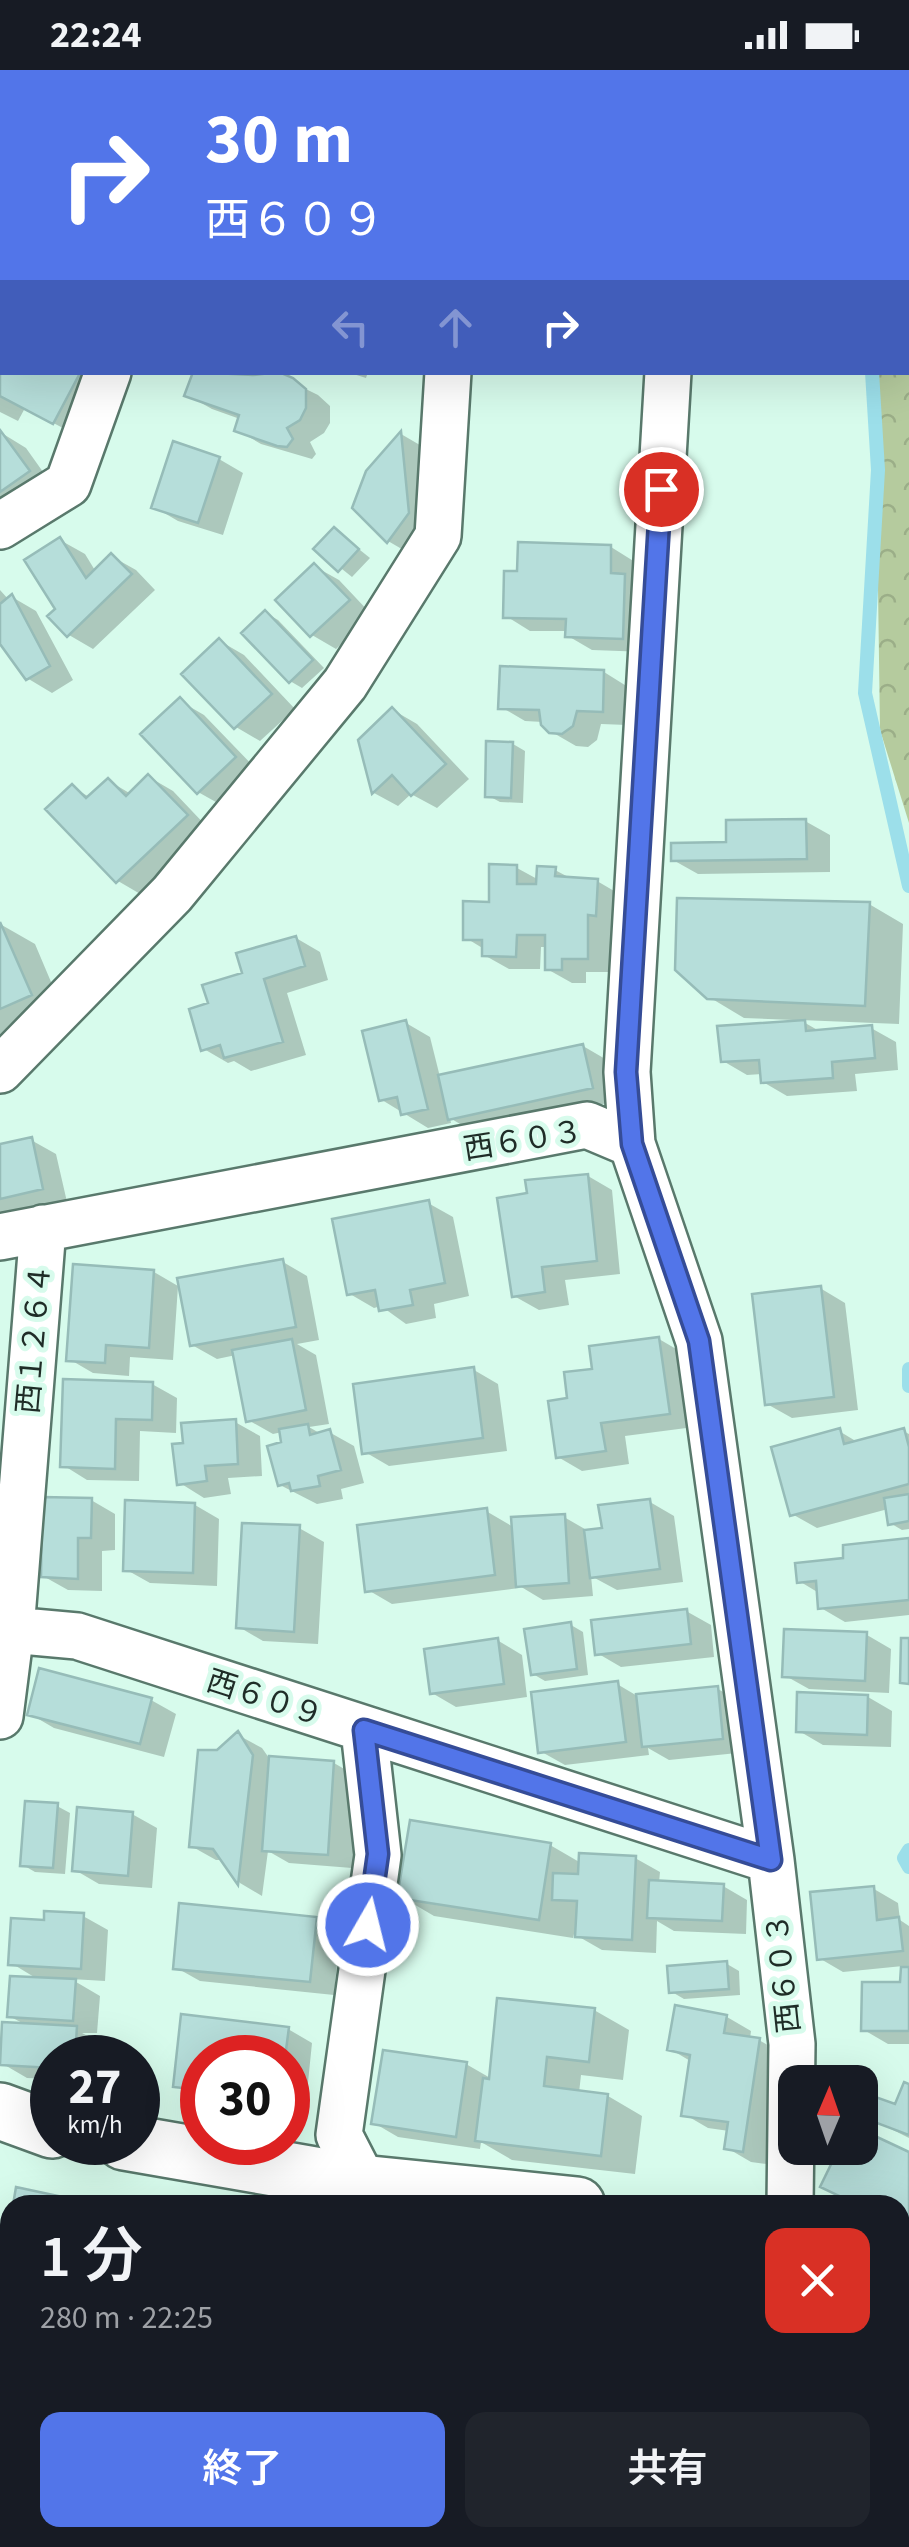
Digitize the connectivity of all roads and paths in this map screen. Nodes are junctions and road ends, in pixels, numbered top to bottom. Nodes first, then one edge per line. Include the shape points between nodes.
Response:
1 (107, 375) edge
2 (448, 375) edge
3 (668, 375) edge
4 (0, 526) edge
5 (0, 1070) edge
6 (632, 1144) junction
7 (44, 1228) junction
8 (0, 1236) edge
9 (11, 1630) junction
10 (0, 1716) edge
11 (364, 1730) junction
12 (771, 1860) junction
13 (0, 2112) edge
14 (30, 2122) edge
15 (160, 2150) edge
16 (368, 2194) edge
17 (790, 2195) edge

1 - 4 street via 68,484
2 - 5 street via 438,536 345,684 172,894
3 - 6 street via 626,1072
6 - 7 street, 西６０３ via 586,1125
6 - 12 street, 西６０３ via 699,1341
7 - 8 street, 西６０３
7 - 9 street, 西１２６４
9 - 10 street
9 - 11 street, 西６０９ via 77,1636
11 - 12 street, 西６０９
11 - 16 street via 378,1854 339,2135
12 - 17 street, 西６０３ via 792,2044
13 - 14 street
15 - 16 street

